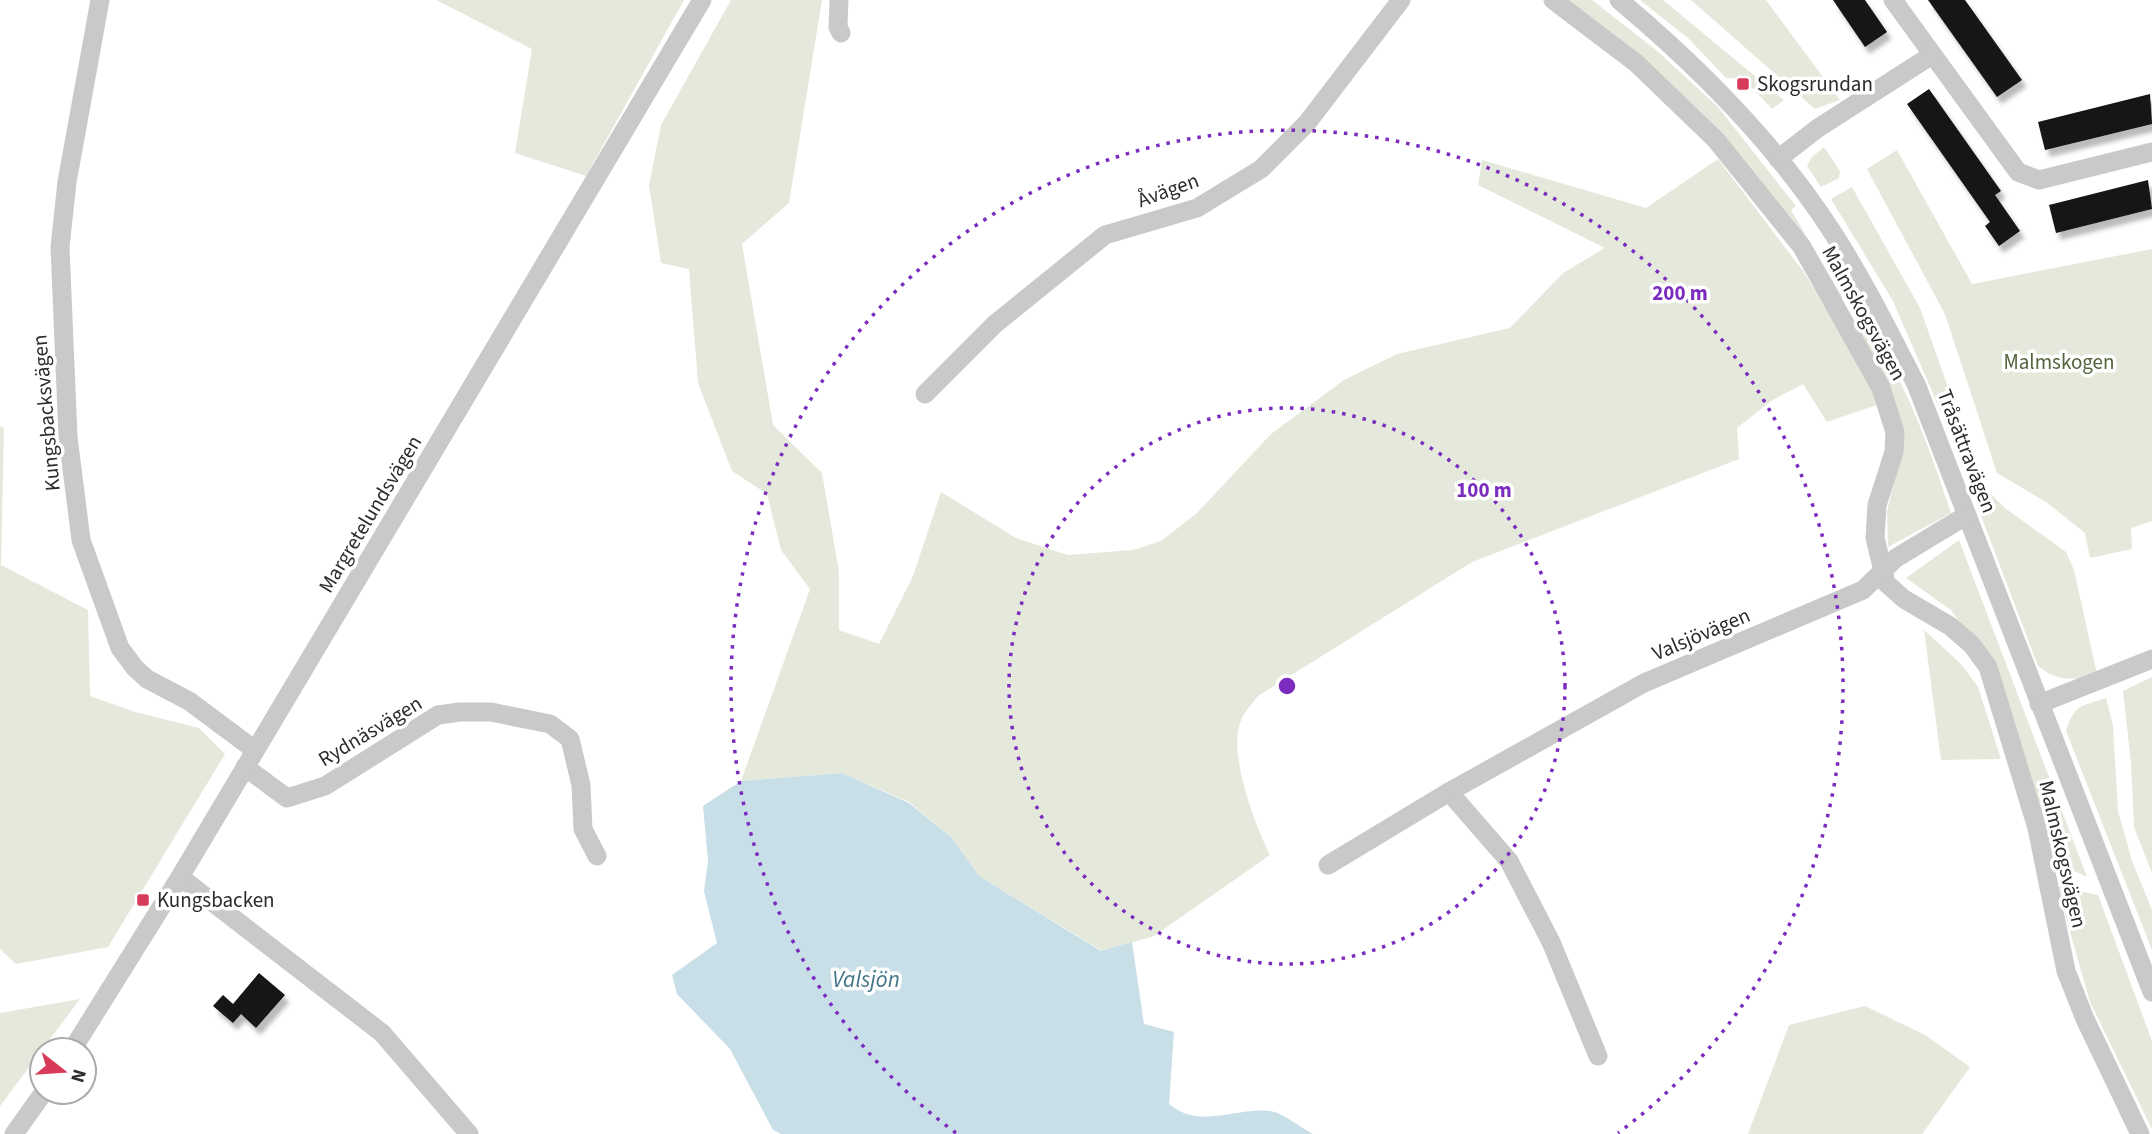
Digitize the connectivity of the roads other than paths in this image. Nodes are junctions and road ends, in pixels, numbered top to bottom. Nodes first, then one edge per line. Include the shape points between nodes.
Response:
1 (100, 0) edge
2 (702, 0) edge
3 (839, 0) edge
4 (1401, 0) edge
5 (1553, 0) edge
6 (1619, 0) edge
7 (1893, 0) edge
8 (841, 33) dead end
9 (1932, 55) junction
10 (2152, 152) edge
11 (1778, 159) junction
12 (925, 394) dead end
13 (1967, 515) junction
14 (1882, 572) junction
15 (2152, 659) edge
16 (2039, 704) junction
17 (250, 758) junction
18 (1449, 792) junction
19 (597, 856) dead end
20 (1328, 865) dead end
21 (180, 877) junction
22 (2152, 992) edge
23 (81, 1036) edge
24 (1598, 1056) dead end
25 (34, 1106) edge
26 (14, 1134) edge
27 (469, 1134) edge
28 (2140, 1134) edge

1 - 17 street, Kungsbacksvägen via 60,247 68,437 81,540 120,648 135,668 189,701
2 - 17 street, Margretelundsvägen
3 - 8 street
4 - 12 street, Åvägen via 1307,123 1261,170 1197,208 1105,235 995,324
5 - 14 street, Malmskogsvägen via 1636,62 1716,141 1802,247 1881,388 1895,432 1894,452 1877,505 1875,538
6 - 11 street, Tråsättravägen via 1674,46
7 - 9 street
9 - 10 street via 2008,160 2024,175 2039,180
9 - 11 street
11 - 13 street, Tråsättravägen via 1831,229 1876,305 1916,384
13 - 14 street, Valsjövägen via 1896,558
13 - 16 street, Tråsättravägen
14 - 18 street, Valsjövägen via 1863,590 1644,683
14 - 28 street, Malmskogsvägen via 1896,592 1972,645 1988,667 2037,828 2066,971
15 - 16 street
16 - 22 street, Tråsättravägen
17 - 19 street, Rydnäsvägen via 287,798 325,786 438,715 491,712 550,724 570,739 581,785 583,829
17 - 21 street, Margretelundsvägen
18 - 20 street, Valsjövägen
18 - 24 street via 1509,861 1551,942
21 - 23 street, Margretelundsvägen
21 - 27 street via 382,1033
25 - 26 street

